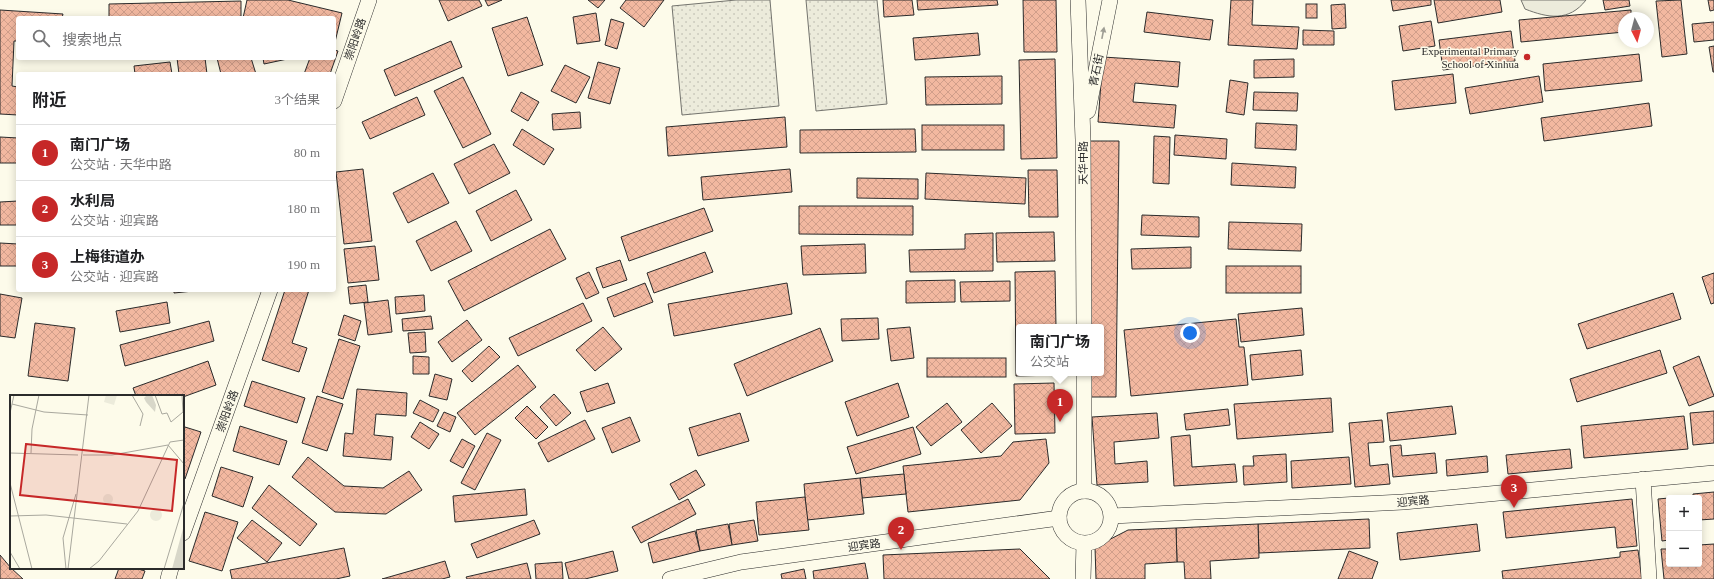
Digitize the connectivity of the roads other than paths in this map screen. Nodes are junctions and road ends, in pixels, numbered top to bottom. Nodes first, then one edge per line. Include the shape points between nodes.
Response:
1 (369, 0) edge
2 (1078, 0) edge
3 (1110, 0) edge
4 (336, 94) edge
5 (1083, 140) junction
6 (269, 292) edge
7 (1084, 324) edge
8 (1084, 376) edge
9 (1714, 473) edge
10 (1642, 479) junction
11 (1084, 491) junction
12 (1112, 516) junction
13 (1059, 518) junction
14 (184, 530) edge
15 (1084, 544) junction
16 (171, 569) edge
17 (168, 579) edge
18 (670, 579) edge
19 (1083, 579) edge
20 (1649, 579) edge

1 - 4 street, 崇阳岭路
2 - 5 street, 天华中路
5 -> 3 street, 青石街
5 - 7 street, 天华中路
6 - 14 street, 崇阳岭路
8 - 11 street
9 - 10 street, 迎宾路
10 - 12 street, 迎宾路 via 1403,502
10 - 20 street
11 - 12 street via 1103,497
11 - 13 street via 1070,496 1064,502
12 - 15 street via 1109,529 1104,536 1097,541
13 - 15 street via 1060,527 1065,535
13 - 18 street, 迎宾路 via 740,562
15 - 19 street
16 - 17 street

